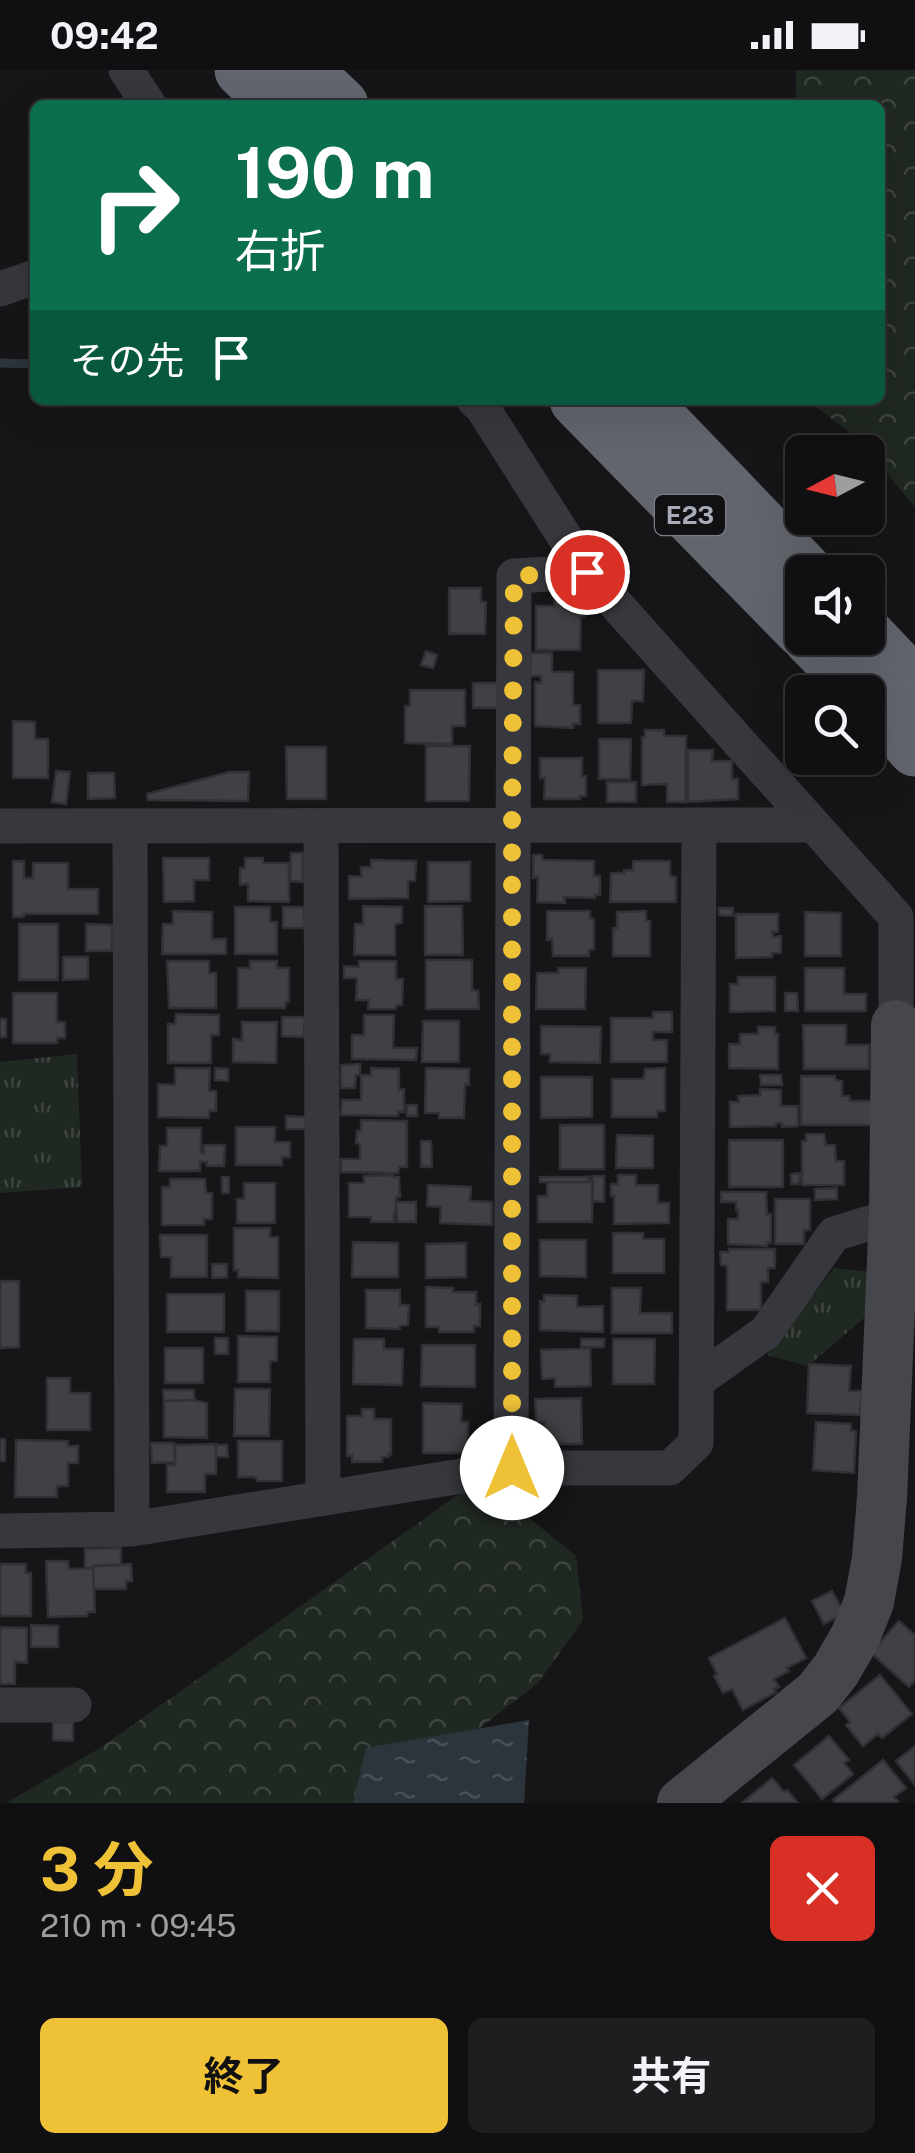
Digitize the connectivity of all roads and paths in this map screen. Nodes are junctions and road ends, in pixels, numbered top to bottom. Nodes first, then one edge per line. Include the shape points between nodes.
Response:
1 (126, 70) edge
2 (242, 70) edge
3 (304, 70) edge
4 (146, 100) edge
5 (273, 100) edge
6 (336, 100) edge
7 (30, 279) edge
8 (0, 288) edge
9 (480, 405) edge
10 (582, 405) edge
11 (645, 405) edge
12 (790, 555) edge
13 (587, 572) junction
14 (785, 613) edge
15 (839, 655) edge
16 (873, 675) edge
17 (885, 688) edge
18 (915, 749) edge
19 (700, 825) junction
20 (812, 825) junction
21 (0, 826) edge
22 (130, 826) junction
23 (321, 826) junction
24 (512, 826) junction
25 (896, 1025) joint
26 (904, 1211) edge
27 (697, 1381) junction
28 (512, 1468) junction
29 (323, 1498) junction
30 (132, 1529) junction
31 (0, 1530) edge
32 (0, 1704) edge
33 (74, 1704) dead end
34 (682, 1803) edge

1 - 4 street
2 - 5 highway
3 - 6 highway
7 - 8 street
9 - 13 street
10 - 14 highway, E23
11 - 12 highway, E23
13 - 20 street
13 - 24 street via 514,576
15 - 16 highway
17 - 18 highway
19 - 20 street
19 - 24 street
19 - 27 street
20 - 25 street via 896,917
21 - 22 street
22 - 23 street
22 - 30 street
23 - 24 street
23 - 29 street
24 - 28 street
25 - 26 street
26 - 27 street via 834,1234 766,1332
26 - 34 street via 868,1602 818,1694
27 - 28 street via 696,1443 670,1468
28 - 29 street
29 - 30 street
30 - 31 street
32 - 33 street

